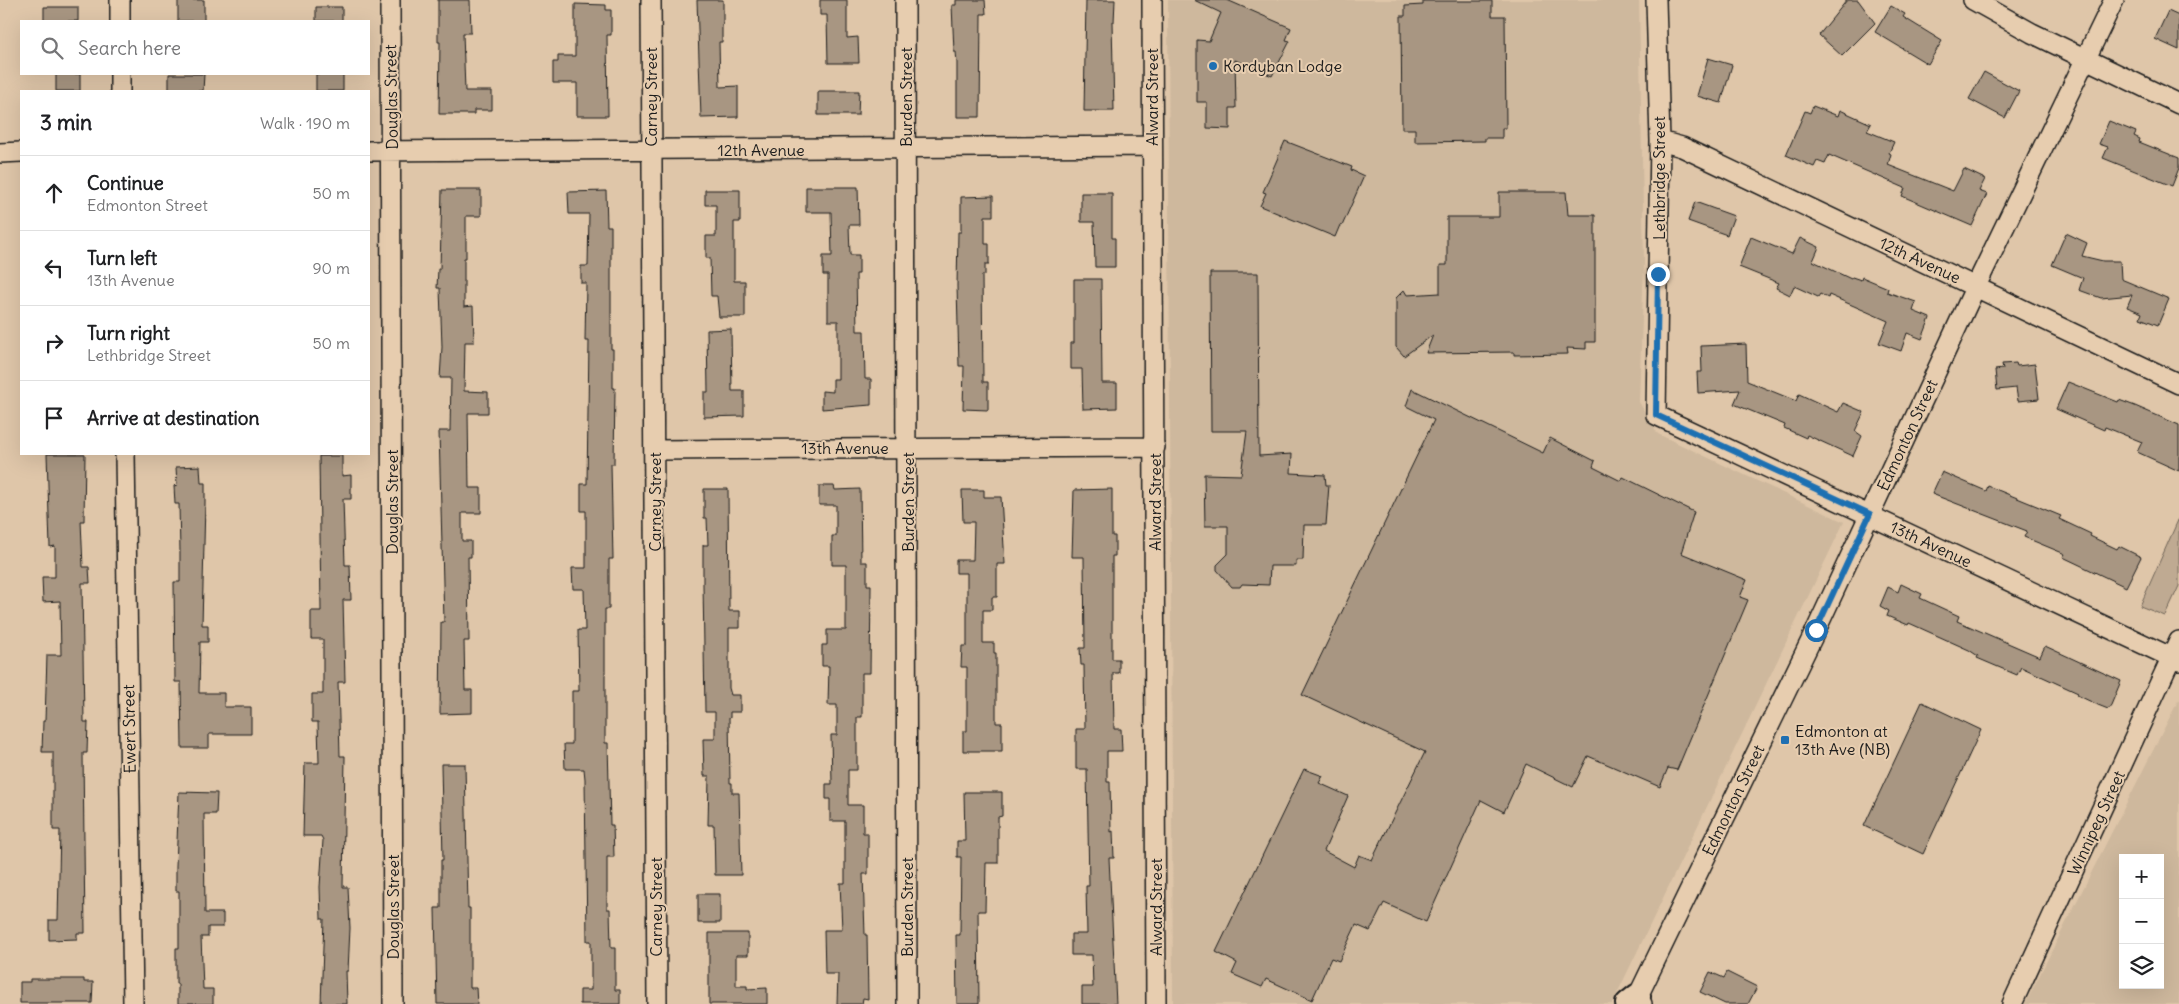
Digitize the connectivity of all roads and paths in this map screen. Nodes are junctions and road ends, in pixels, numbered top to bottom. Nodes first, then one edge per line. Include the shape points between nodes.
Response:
1 (120, 0) edge
2 (390, 0) edge
3 (651, 0) edge
4 (905, 0) edge
5 (1152, 0) edge
6 (1656, 0) edge
7 (1973, 0) edge
8 (2114, 0) edge
9 (120, 20) edge
10 (2086, 60) junction
11 (120, 75) edge
12 (120, 90) edge
13 (2179, 104) edge
14 (1660, 141) junction
15 (1152, 146) junction
16 (906, 148) junction
17 (651, 150) junction
18 (392, 151) junction
19 (20, 152) edge
20 (370, 152) edge
21 (0, 153) edge
22 (1976, 286) junction
23 (2179, 384) edge
24 (1656, 415) joint
25 (908, 447) junction
26 (1154, 447) junction
27 (655, 450) junction
28 (125, 455) edge
29 (1870, 514) junction
30 (2176, 653) edge
31 (1636, 1001) edge
32 (133, 1004) edge
33 (393, 1004) edge
34 (657, 1004) edge
35 (907, 1004) edge
36 (1156, 1004) edge
37 (2012, 1004) edge

1 - 9 street
2 - 18 street, Douglas Street
3 - 17 street, Carney Street
4 - 16 street, Burden Street
5 - 15 street, Alward Street
6 - 14 street, Lethbridge Street
7 - 10 street
8 - 10 street, Edmonton Street
10 - 13 street
10 - 22 street, Edmonton Street
11 - 12 street
14 - 22 street, 12th Avenue via 1682,147
14 - 24 street, Lethbridge Street
15 - 16 street, 12th Avenue
15 - 26 street, Alward Street
16 - 17 street, 12th Avenue
16 - 25 street, Burden Street
17 - 18 street, 12th Avenue
17 - 27 street, Carney Street
18 - 20 street, 12th Avenue
18 - 33 street, Douglas Street
19 - 21 street
22 - 23 street, 12th Avenue
22 - 29 street, Edmonton Street
24 - 29 street, 13th Avenue
25 - 26 street, 13th Avenue
25 - 27 street, 13th Avenue
25 - 35 street, Burden Street
26 - 36 street, Alward Street
27 - 34 street, Carney Street
28 - 32 street, Ewert Street
29 - 30 street, 13th Avenue
29 - 31 street, Edmonton Street
30 - 37 street, Winnipeg Street

